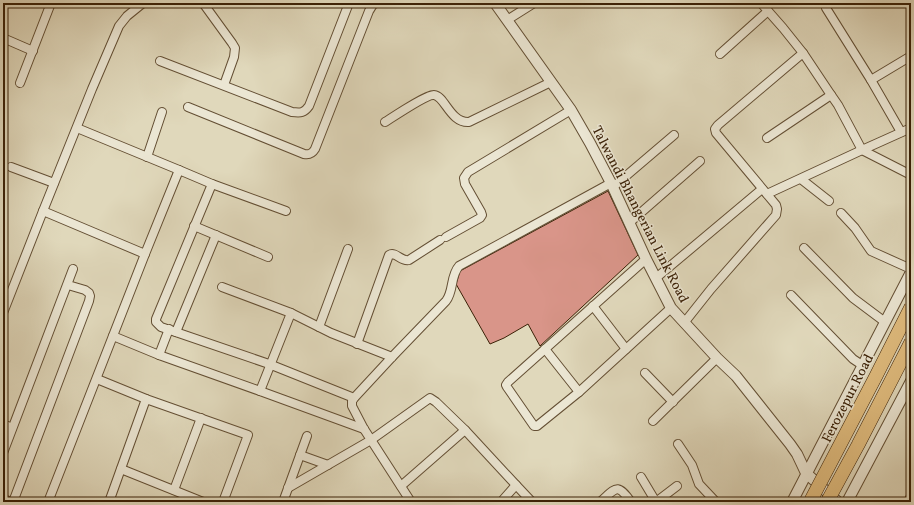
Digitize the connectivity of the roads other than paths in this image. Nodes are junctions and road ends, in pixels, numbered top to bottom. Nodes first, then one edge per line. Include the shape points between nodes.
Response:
1 (51, 3) edge
2 (143, 3) edge
3 (349, 3) edge
4 (374, 3) edge
5 (495, 3) edge
6 (534, 3) edge
7 (761, 3) edge
8 (204, 4) edge
9 (826, 8) dead end
10 (768, 11) junction
11 (507, 20) junction
12 (3, 38) edge
13 (33, 51) junction
14 (803, 53) junction
15 (720, 54) dead end
16 (911, 56) edge
17 (160, 61) dead end
18 (871, 80) junction
19 (550, 82) junction
20 (20, 83) dead end
21 (224, 85) junction
22 (831, 95) junction
23 (188, 107) dead end
24 (571, 110) junction
25 (162, 112) dead end
26 (385, 122) dead end
27 (77, 128) junction
28 (911, 128) edge
29 (901, 132) junction
30 (674, 135) dead end
31 (767, 138) dead end
32 (862, 150) junction
33 (147, 157) junction
34 (700, 161) dead end
35 (11, 167) dead end
36 (178, 170) junction
37 (911, 175) edge
38 (800, 179) junction
39 (54, 183) junction
40 (212, 184) junction
41 (612, 185) junction
42 (765, 192) junction
43 (829, 201) dead end
44 (43, 211) junction
45 (286, 211) dead end
46 (841, 213) dead end
47 (629, 222) junction
48 (194, 226) junction
49 (216, 235) junction
50 (804, 248) dead end
51 (348, 249) dead end
52 (144, 254) junction
53 (268, 256) dead end
54 (646, 259) junction
55 (73, 269) dead end
56 (911, 269) edge
57 (911, 272) edge
58 (656, 278) junction
59 (68, 285) junction
60 (222, 287) dead end
61 (791, 295) dead end
62 (593, 306) junction
63 (911, 307) edge
64 (671, 308) junction
65 (3, 313) edge
66 (290, 313) junction
67 (885, 322) junction
68 (684, 323) junction
69 (319, 327) junction
70 (172, 330) junction
71 (113, 336) junction
72 (911, 342) edge
73 (357, 344) junction
74 (545, 349) junction
75 (626, 349) junction
76 (159, 355) junction
77 (392, 357) junction
78 (717, 358) junction
79 (270, 364) junction
80 (862, 365) junction
81 (645, 373) dead end
82 (96, 379) junction
83 (911, 381) edge
84 (260, 390) junction
85 (579, 392) junction
86 (354, 398) junction
87 (146, 399) junction
88 (673, 402) junction
89 (201, 418) junction
90 (653, 422) dead end
91 (3, 424) edge
92 (12, 428) junction
93 (364, 429) junction
94 (465, 430) junction
95 (307, 436) dead end
96 (371, 440) junction
97 (678, 444) dead end
98 (3, 453) edge
99 (300, 455) junction
100 (328, 464) junction
101 (121, 469) junction
102 (806, 473) junction
103 (641, 477) dead end
104 (516, 485) junction
105 (401, 486) junction
106 (676, 486) dead end
107 (288, 488) junction
108 (174, 490) junction
109 (911, 496) edge
110 (182, 498) edge
111 (9, 501) edge
112 (833, 501) edge
113 (48, 502) edge
114 (109, 502) edge
115 (203, 502) edge
116 (223, 502) edge
117 (283, 502) edge
118 (411, 502) edge
119 (501, 502) edge
120 (532, 502) edge
121 (600, 502) edge
122 (630, 502) edge
123 (656, 502) edge
124 (716, 502) edge
125 (792, 502) edge
126 (810, 502) edge
127 (847, 502) edge
128 (908, 502) edge

1 - 13 street
2 - 27 street via 121,22
3 - 21 street via 306,110 292,112
4 - 23 street via 311,154 304,154
5 - 11 street, Talwandi Bhangerian Link Road
6 - 11 street
7 - 10 street
8 - 21 street via 235,48
9 - 18 street
10 - 14 street
10 - 15 street
11 - 19 street, Talwandi Bhangerian Link Road
12 - 13 street
13 - 20 street
14 - 22 street
14 - 42 street via 715,129 716,134
16 - 18 street
17 - 21 street
18 - 29 street
19 - 24 street, Talwandi Bhangerian Link Road
19 - 26 street via 469,122 458,120 434,95 426,97
22 - 31 street
22 - 32 street
24 - 41 street, Talwandi Bhangerian Link Road
24 - 73 street via 468,172 464,178 465,184 481,212 480,218 409,260 388,255
25 - 33 street
27 - 33 street
27 - 39 street
28 - 29 street
29 - 32 street
30 - 41 street
32 - 37 street
32 - 38 street
33 - 36 street
34 - 47 street
35 - 39 street
36 - 40 street
36 - 52 street
38 - 42 street
38 - 43 street
39 - 44 street
40 - 45 street
40 - 48 street
41 - 47 street, Talwandi Bhangerian Link Road
41 - 77 street via 459,266 455,271 448,298
42 - 58 street
42 - 68 street via 777,207 776,215
44 - 52 street
44 - 65 street
46 - 56 street via 871,251
47 - 54 street, Talwandi Bhangerian Link Road
48 - 49 street
48 - 70 street via 156,319 158,324
49 - 53 street
49 - 70 street
50 - 67 street via 853,298
51 - 69 street
52 - 71 street
54 - 58 street, Talwandi Bhangerian Link Road
54 - 62 street
55 - 59 street
57 - 67 street
58 - 64 street, Talwandi Bhangerian Link Road
59 - 92 street
59 - 111 street via 89,293 89,301
60 - 66 street
61 - 80 street via 853,359
62 - 74 street
62 - 75 street
63 - 126 highway, Ferozepur Road, bridge
64 - 68 street, Talwandi Bhangerian Link Road
64 - 75 street
66 - 69 street
66 - 79 street
67 - 80 street
68 - 78 street, Talwandi Bhangerian Link Road
69 - 73 street
70 - 76 street
70 - 79 street
71 - 76 street
71 - 82 street
72 - 112 highway, bridge via 858,445
73 - 77 street
74 - 85 street
74 - 85 street via 506,385 534,426 539,426
75 - 85 street
76 - 84 street
77 - 86 street
78 - 88 street
78 - 102 street, Talwandi Bhangerian Link Road via 736,376 790,444
79 - 84 street
79 - 86 street
80 - 102 street
81 - 88 street
82 - 87 street
82 - 113 street
83 - 127 street
84 - 93 street
86 - 93 street via 352,406
87 - 89 street
87 - 101 street
88 - 90 street
89 - 108 street
89 - 116 street via 248,435
91 - 92 street
92 - 98 street
93 - 96 street
94 - 96 street via 430,398
94 - 104 street
94 - 105 street
95 - 99 street
96 - 100 street
96 - 105 street
97 - 124 street via 692,465 699,484
99 - 100 street
99 - 107 street
100 - 107 street
101 - 108 street
101 - 114 street
102 - 112 street, Talwandi Bhangerian Link Road
102 - 125 street
103 - 123 street
104 - 119 street
104 - 120 street
105 - 118 street
106 - 123 street
107 - 117 street
108 - 110 street
109 - 128 street
110 - 115 street
121 - 122 street via 615,489 621,489

